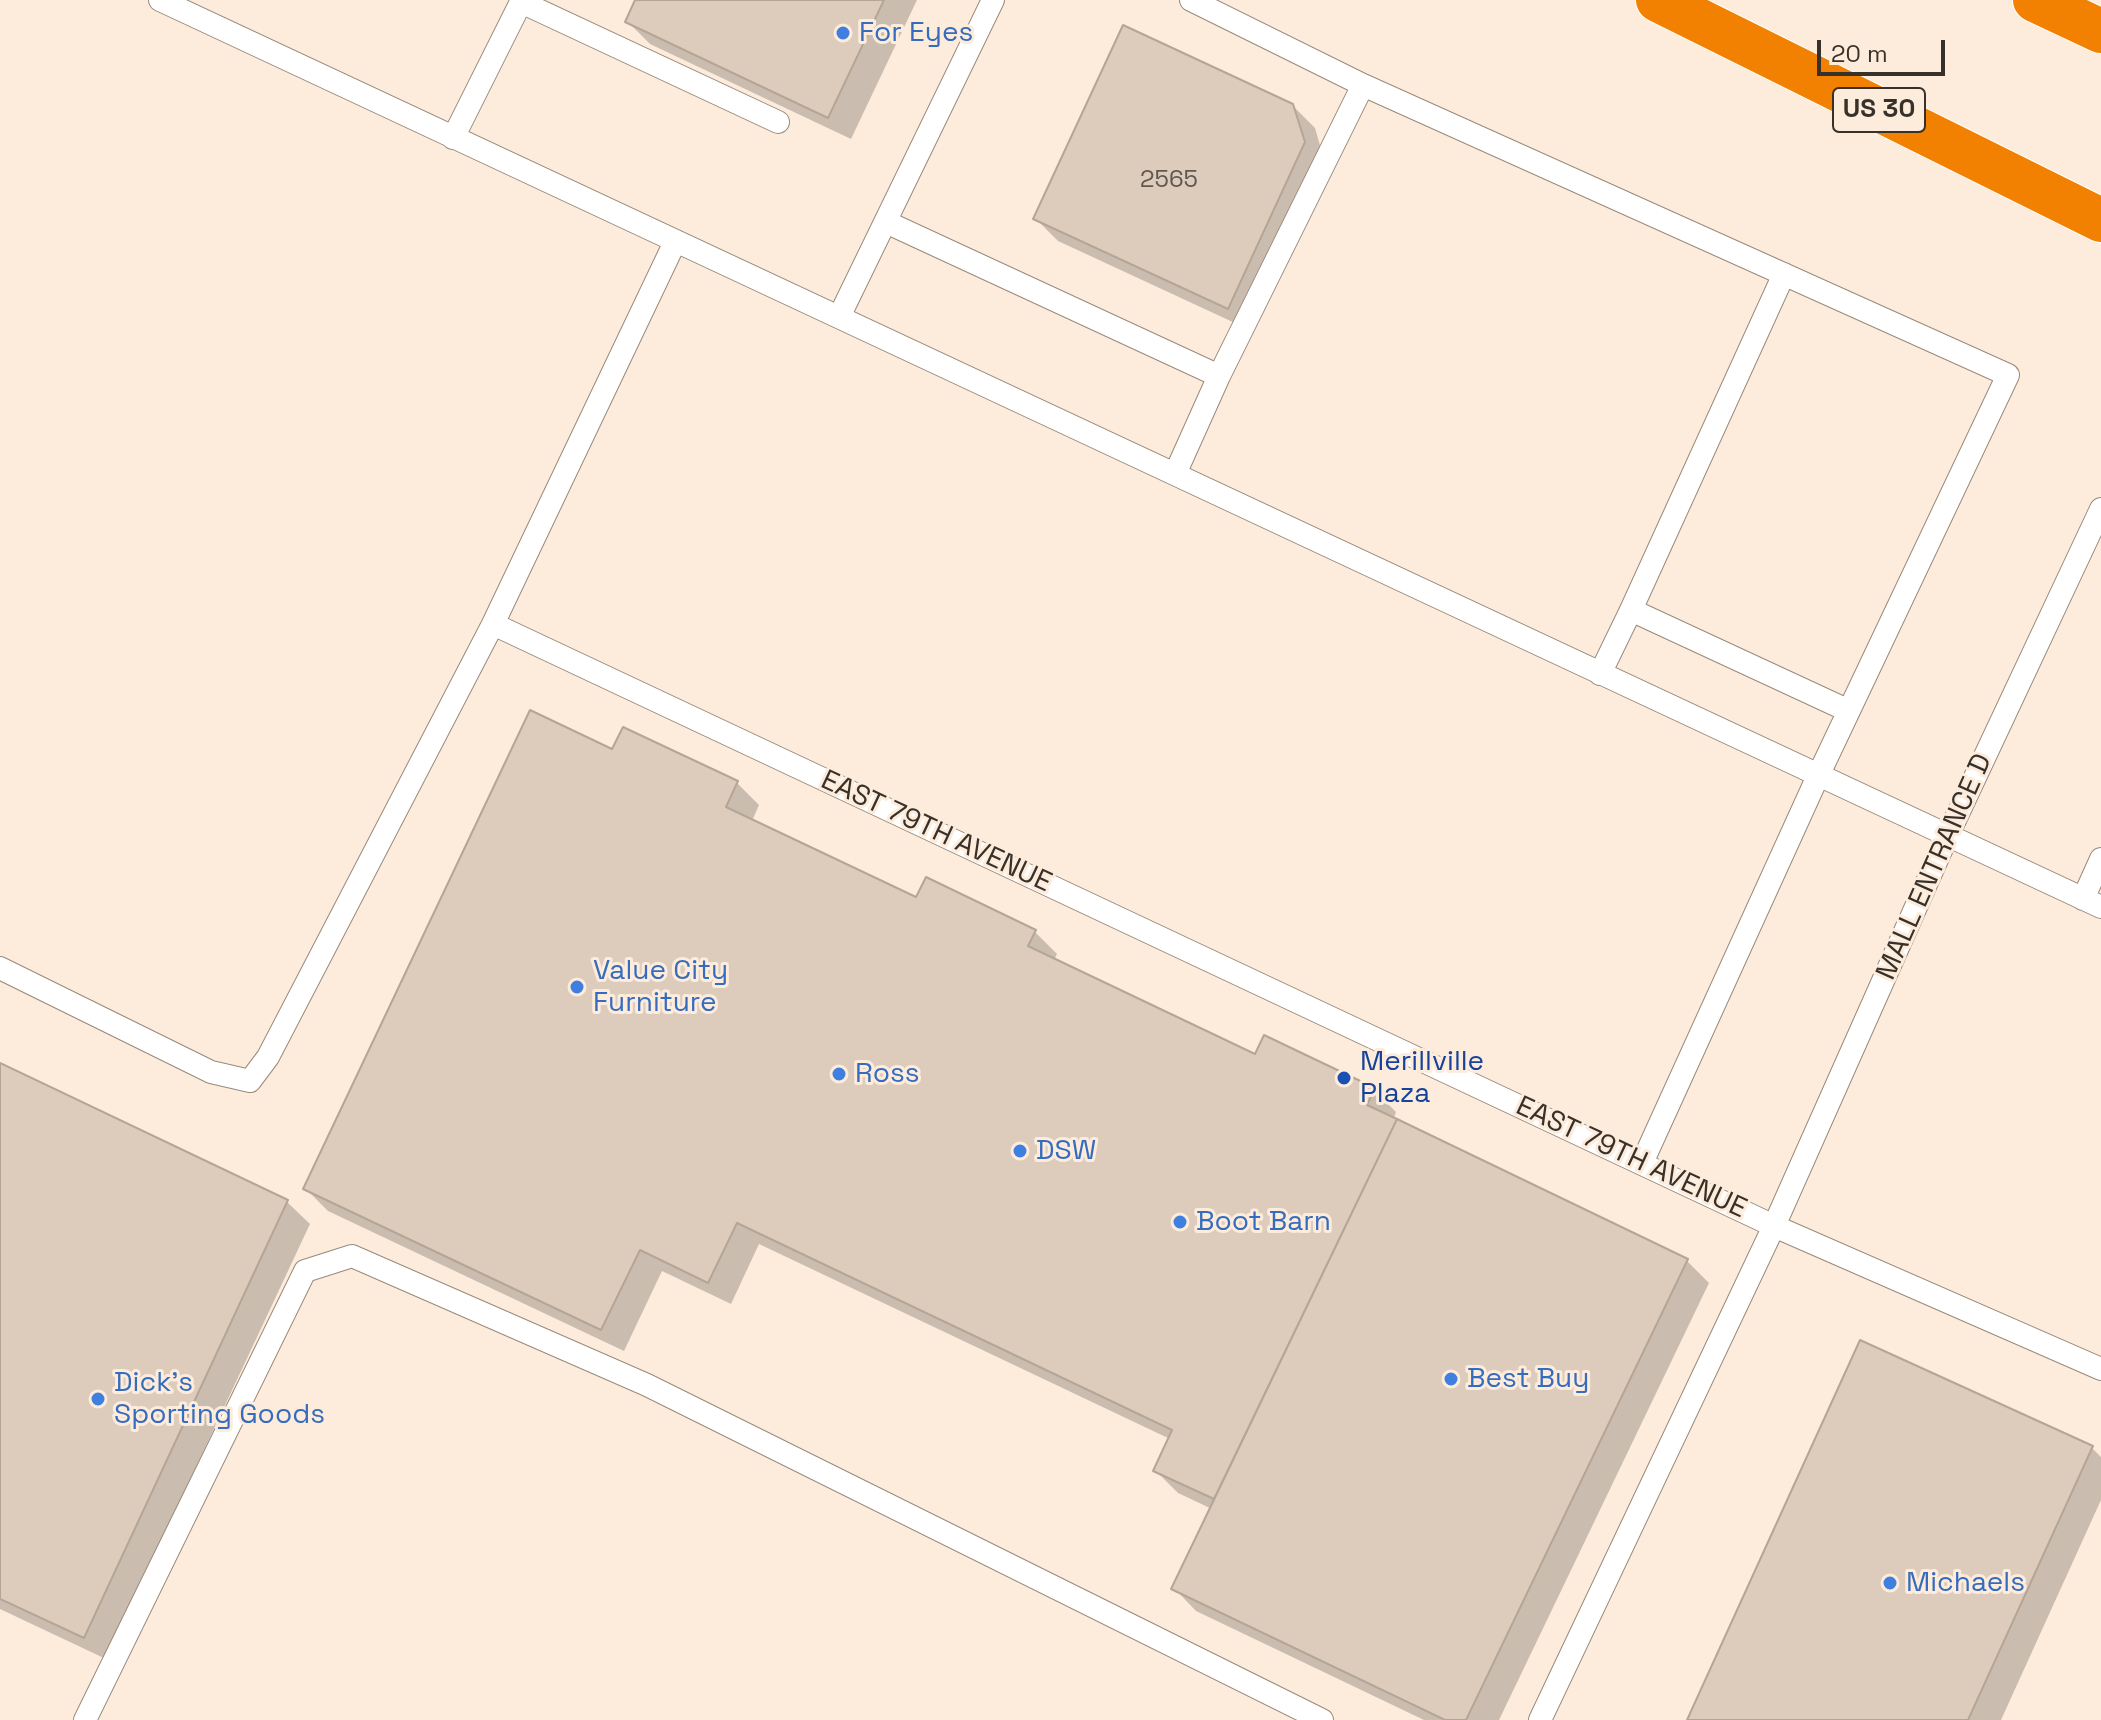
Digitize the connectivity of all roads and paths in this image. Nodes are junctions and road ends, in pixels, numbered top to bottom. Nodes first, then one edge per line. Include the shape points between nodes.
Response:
1 (160, 0) edge
2 (993, 0) edge
3 (1191, 0) edge
4 (1658, 0) edge
5 (2035, 0) edge
6 (521, 1) edge
7 (2101, 31) edge
8 (1363, 85) junction
9 (778, 122) dead end
10 (453, 138) junction
11 (2101, 220) edge
12 (886, 222) junction
13 (675, 242) junction
14 (1784, 274) junction
15 (839, 317) junction
16 (1219, 376) junction
17 (1175, 474) junction
18 (2101, 509) edge
19 (1631, 610) junction
20 (493, 624) junction
21 (1600, 674) junction
22 (1849, 711) junction
23 (1818, 776) junction
24 (1947, 837) junction
25 (2101, 859) edge
26 (2092, 903) edge
27 (0, 968) edge
28 (1642, 1163) junction
29 (1774, 1226) junction
30 (2101, 1369) edge
31 (85, 1720) edge
32 (1322, 1720) edge
33 (1540, 1720) edge

1 - 10 lane
2 - 12 lane
3 - 8 lane
4 - 11 highway, US 30
5 - 7 highway
6 - 9 lane
6 - 10 lane
8 - 14 lane
8 - 16 lane
10 - 13 lane
12 - 15 lane
12 - 16 lane
13 - 15 lane
13 - 20 lane
14 - 19 lane
14 - 22 lane via 2008,375
15 - 17 lane
16 - 17 lane
17 - 21 lane
18 - 24 lane, MALL ENTRANCE D
19 - 21 lane
19 - 22 lane
20 - 27 lane via 268,1057 250,1081 211,1072
20 - 28 lane, EAST 79TH AVENUE
21 - 23 lane
22 - 23 lane
23 - 24 lane
23 - 28 lane
24 - 26 lane
24 - 29 lane, MALL ENTRANCE D
25 - 26 lane
28 - 29 lane, EAST 79TH AVENUE
29 - 30 lane, EAST 79TH AVENUE
29 - 33 lane, MALL ENTRANCE D
31 - 32 lane via 305,1271 352,1256 647,1385

